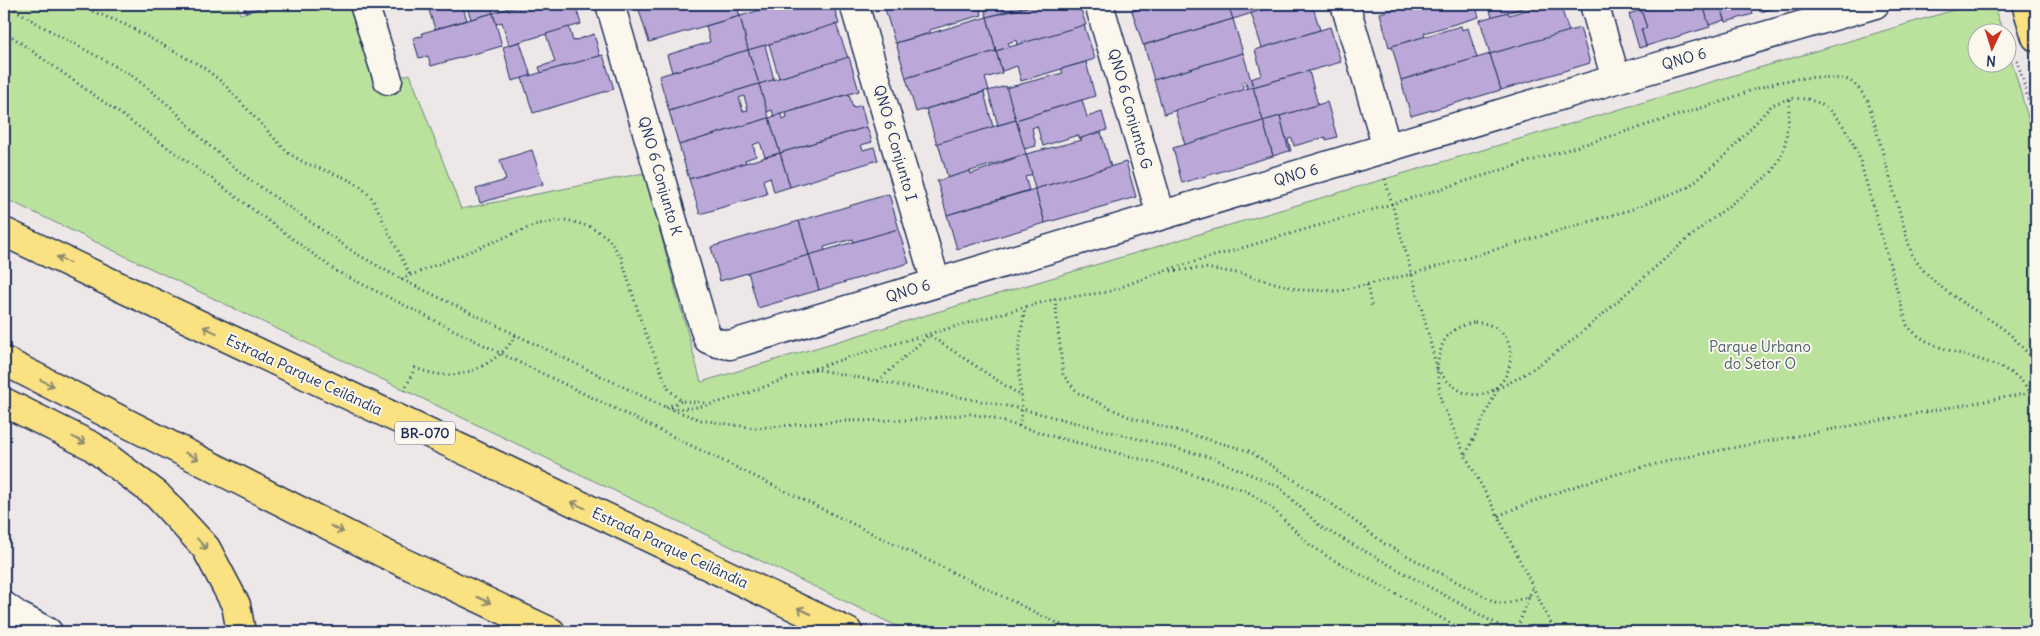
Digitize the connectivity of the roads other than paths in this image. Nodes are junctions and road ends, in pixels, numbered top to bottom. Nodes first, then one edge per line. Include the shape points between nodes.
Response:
1 (364, 4) edge
2 (610, 4) edge
3 (854, 4) edge
4 (1099, 4) edge
5 (1345, 4) edge
6 (1594, 4) edge
7 (1875, 4) edge
8 (2026, 4) edge
9 (1839, 9) edge
10 (2036, 38) edge
11 (1616, 79) junction
12 (388, 80) dead end
13 (1387, 148) junction
14 (1161, 215) junction
15 (4, 232) edge
16 (936, 283) junction
17 (718, 343) joint
18 (4, 361) edge
19 (4, 402) edge
20 (4, 606) edge
21 (48, 632) edge
22 (241, 632) edge
23 (552, 632) edge
24 (848, 632) edge

1 - 12 street
2 - 17 street, QNO 6 Conjunto K via 704,328 708,339
3 - 16 street, QNO 6 Conjunto I
4 - 14 street, QNO 6 Conjunto G
5 - 13 street
6 - 11 street
7 - 9 street, QNO 6
8 - 10 main road
9 - 11 street, QNO 6
11 - 13 street, QNO 6
13 - 14 street, QNO 6
14 - 16 street, QNO 6
24 -> 15 main road, Estrada Parque Ceilândia / BR-070
16 - 17 street, QNO 6 via 730,345
18 -> 23 main road via 381,552
19 -> 22 main road via 92,446 157,494 206,548 236,605
20 - 21 street

